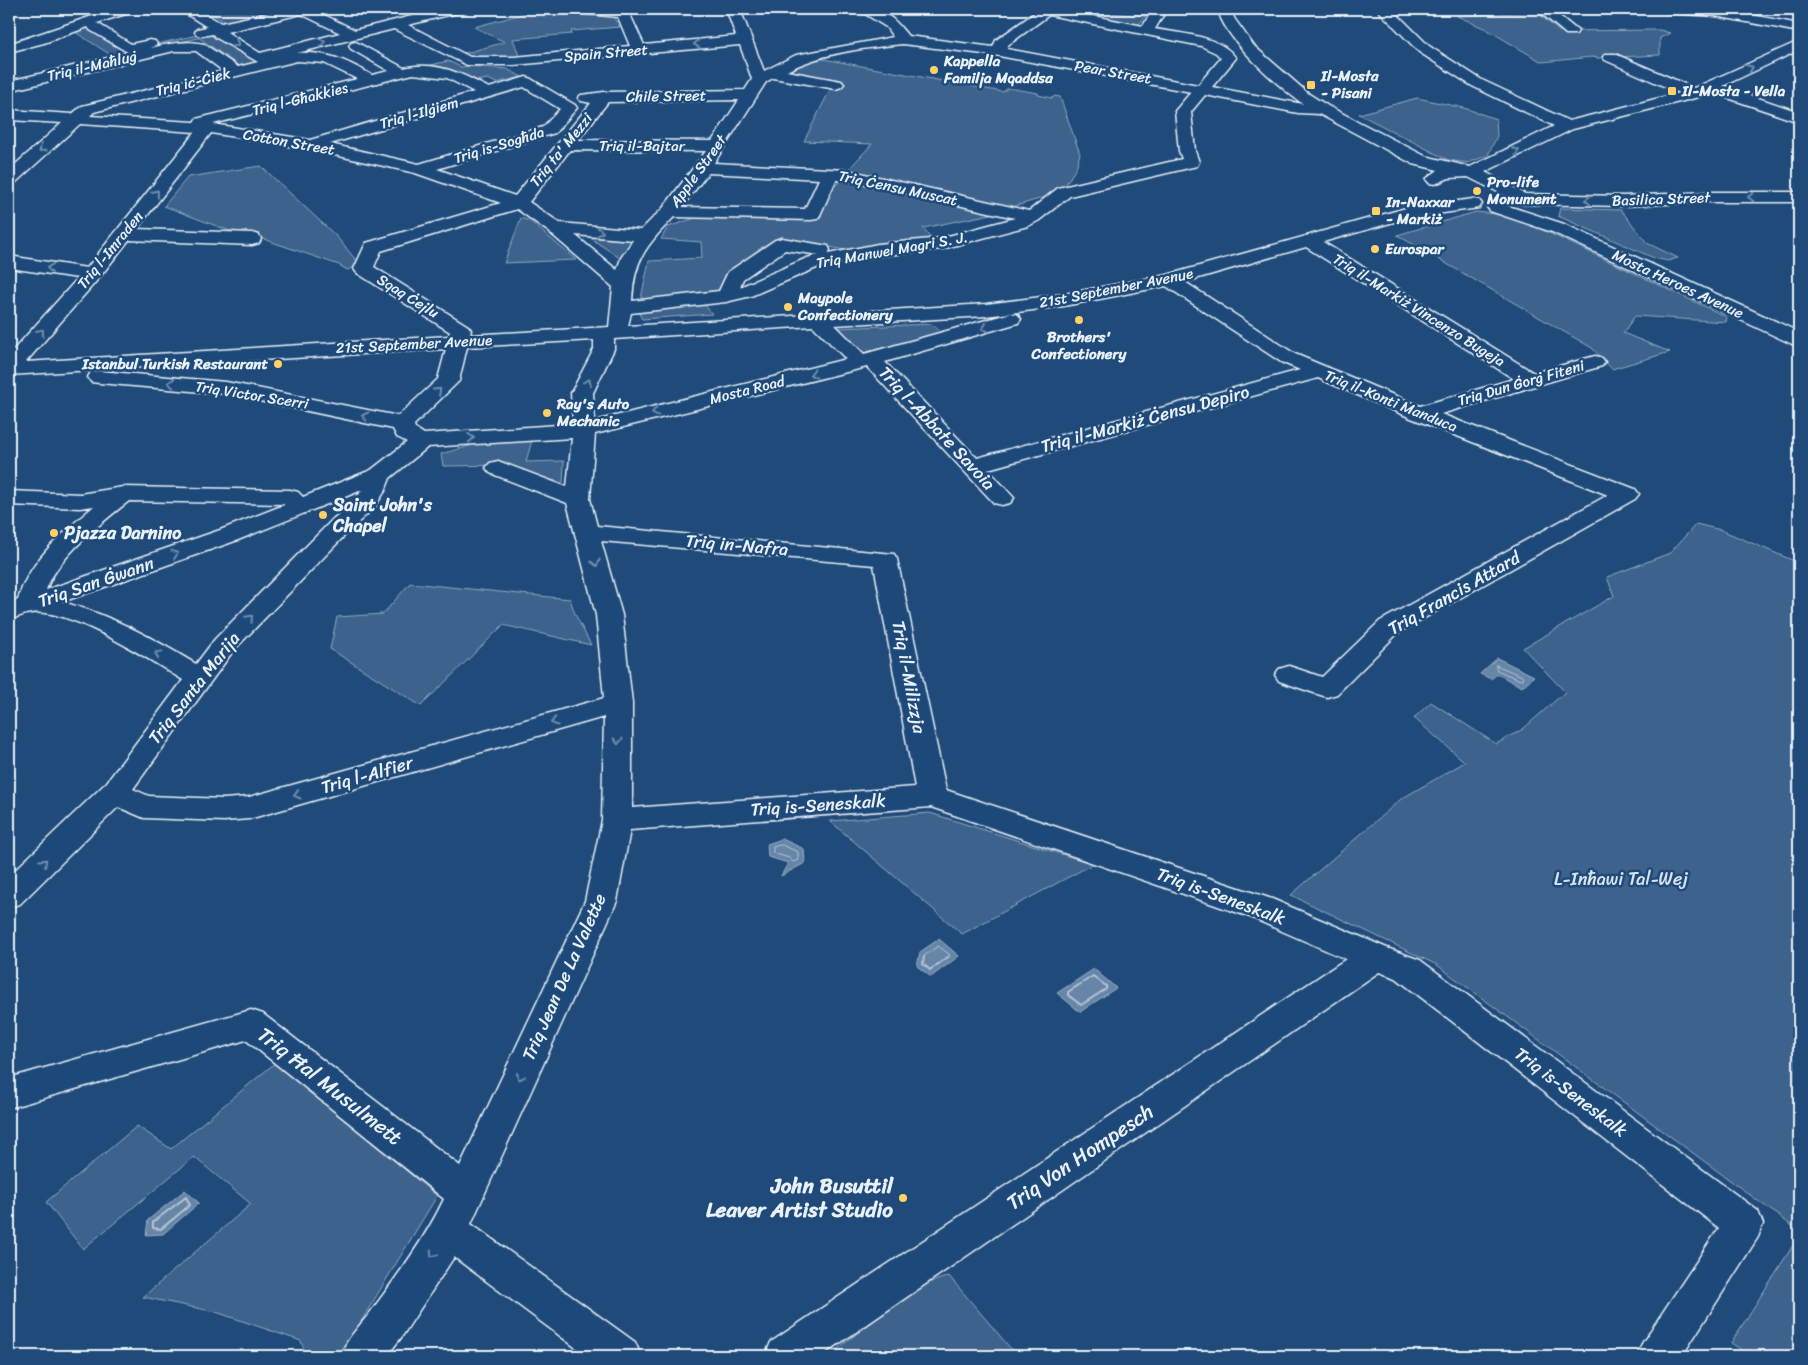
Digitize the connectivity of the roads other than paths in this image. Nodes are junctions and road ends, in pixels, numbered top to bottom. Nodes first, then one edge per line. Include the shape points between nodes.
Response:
1 (127, 9) edge
2 (137, 9) edge
3 (141, 9) edge
4 (188, 9) edge
5 (302, 9) edge
6 (580, 9) edge
7 (735, 9) edge
8 (867, 9) edge
9 (1086, 9) edge
10 (1225, 9) edge
11 (1384, 9) edge
12 (1543, 9) edge
13 (1669, 9) edge
14 (446, 10) edge
15 (1043, 10) edge
16 (1714, 10) edge
17 (1122, 12) dead end
18 (1159, 12) edge
19 (1139, 14) dead end
20 (396, 24) junction
21 (218, 28) junction
22 (1799, 28) edge
23 (1571, 31) dead end
24 (64, 32) junction
25 (1147, 32) junction
26 (354, 40) junction
27 (746, 40) junction
28 (903, 40) junction
29 (78, 42) dead end
30 (1799, 45) edge
31 (9, 48) edge
32 (640, 49) junction
33 (93, 52) dead end
34 (1000, 52) junction
35 (751, 56) junction
36 (801, 58) junction
37 (1610, 58) dead end
38 (514, 61) junction
39 (108, 62) junction
40 (407, 71) junction
41 (235, 72) junction
42 (765, 76) junction
43 (371, 81) junction
44 (836, 84) dead end
45 (9, 86) edge
46 (1710, 86) junction
47 (1202, 88) junction
48 (487, 93) junction
49 (1694, 94) junction
50 (749, 95) junction
51 (573, 97) junction
52 (604, 97) junction
53 (1322, 109) junction
54 (9, 115) edge
55 (1799, 117) edge
56 (74, 120) junction
57 (186, 126) junction
58 (1567, 126) junction
59 (207, 128) junction
60 (312, 145) junction
61 (566, 145) junction
62 (717, 146) junction
63 (1427, 163) junction
64 (703, 168) junction
65 (420, 169) junction
66 (1467, 172) junction
67 (829, 175) junction
68 (9, 178) edge
69 (1438, 184) junction
70 (1799, 197) edge
71 (1521, 201) junction
72 (518, 202) junction
73 (1473, 204) junction
74 (1496, 207) junction
75 (669, 212) junction
76 (1406, 213) junction
77 (1032, 217) junction
78 (555, 228) junction
79 (1558, 228) junction
80 (124, 234) junction
81 (645, 236) junction
82 (252, 239) dead end
83 (1307, 240) junction
84 (821, 250) dead end
85 (9, 262) edge
86 (92, 274) junction
87 (1169, 280) junction
88 (623, 285) junction
89 (726, 296) junction
90 (1064, 300) junction
91 (622, 308) junction
92 (819, 321) junction
93 (610, 333) junction
94 (1799, 340) edge
95 (458, 342) junction
96 (866, 360) junction
97 (1595, 362) dead end
98 (42, 366) junction
99 (9, 368) edge
100 (1318, 372) junction
101 (1531, 380) junction
102 (1419, 413) junction
103 (403, 424) junction
104 (584, 430) junction
105 (422, 442) junction
106 (973, 466) junction
107 (498, 468) dead end
108 (379, 475) junction
109 (123, 494) junction
110 (1627, 494) joint
111 (9, 498) edge
112 (1002, 498) dead end
113 (578, 499) junction
114 (299, 506) junction
115 (588, 532) junction
116 (885, 559) joint
117 (19, 608) edge
118 (1289, 675) dead end
119 (200, 678) junction
120 (618, 703) junction
121 (117, 789) junction
122 (932, 796) junction
123 (617, 820) junction
124 (9, 895) edge
125 (1374, 957) junction
126 (9, 1093) edge
127 (465, 1193) junction
128 (449, 1230) junction
129 (361, 1356) edge
130 (620, 1356) edge
131 (786, 1356) edge
132 (1658, 1356) edge

1 - 24 street
2 - 3 street
3 - 21 street via 95,27 129,49
4 - 21 street
5 - 21 street
5 - 26 street
6 - 32 street via 623,14
7 - 27 street
8 - 28 street via 891,24
9 - 17 street
10 - 53 street, Mosta Heroes Avenue via 1227,18 1249,49
11 - 58 street via 1424,50 1477,83
12 - 23 street
13 - 16 street
14 - 20 street
15 - 25 street
15 - 34 street via 1001,43
16 - 22 street
18 - 19 street
18 - 25 street
20 - 26 street
20 - 38 street, Spain Street via 467,61
21 -> 26 street via 220,34 258,58
24 - 29 street
24 - 31 street
25 - 47 street via 1205,43 1226,54 1229,58
26 - 40 street
27 -> 32 street, Spain Street
27 - 35 street
28 - 34 street, Pear Street
28 - 36 street, Pear Street
46 -> 30 street, 21st September Avenue
32 - 38 street, Spain Street
33 - 39 street
34 - 47 street, Pear Street
35 - 36 street
35 - 42 street
36 - 42 street, Pear Street
37 - 49 street
38 - 51 street
39 - 41 street, Triq il-Maħluġ via 174,47 199,48
39 - 45 street, Triq il-Maħluġ
40 - 43 street, Triq l-Għakkies
40 - 48 street via 451,74
41 - 43 street, Triq iċ-Ċiek via 297,57 316,56 328,58
41 - 56 street, Triq iċ-Ċiek via 88,109
42 - 44 street
42 - 50 street, Apple Street
43 - 57 street, Triq l-Għakkies
46 - 49 street, 21st September Avenue
46 - 55 street
47 - 53 street, Pear Street via 1298,108
47 - 77 street, Triq Manwel Magri S. J. via 1183,111 1191,162 1064,192
48 - 51 street, Triq l-Ilġiem via 526,82
48 - 60 street, Triq l-Ilġiem
49 - 58 street, 21st September Avenue
50 - 52 street, Chile Street
50 - 62 street, Apple Street
51 - 52 street, Chile Street
51 - 65 street, Triq is-Sogħda via 549,130
52 - 61 street, Triq ta' Mezzi
53 - 63 street, Mosta Heroes Avenue
54 - 56 street, Cotton Street
56 - 57 street, Cotton Street
56 -> 68 street, Triq iċ-Ċiek
57 - 59 street, Cotton Street
66 -> 58 street, 21st September Avenue
59 - 60 street, Cotton Street
80 -> 59 street, Triq l-Imraden
60 - 65 street, Cotton Street
61 - 62 street, Triq il-Bajtar
61 - 72 street, Triq ta' Mezzi
62 - 64 street, Apple Street
63 - 66 street, Mosta Heroes Avenue
63 - 69 street
64 - 67 street, Triq Ċensu Muscat
64 - 75 street, Apple Street
65 - 72 street, Cotton Street
66 - 69 street, 21st September Avenue via 1444,174
66 - 71 street, Mosta Heroes Avenue
67 - 75 street via 811,216
67 - 77 street, Triq Ċensu Muscat via 847,175
69 - 73 street via 1455,198
69 - 76 street, 21st September Avenue
70 -> 71 street, Basilica Street
71 - 74 street via 1511,206
71 - 79 street, Mosta Heroes Avenue
72 - 78 street, Cotton Street
72 - 95 street, Sqaq Ċejlu via 373,247 364,269 460,330
73 - 74 street
73 - 76 street, 21st September Avenue
74 - 79 street, Mosta Heroes Avenue
75 - 81 street, Apple Street
76 - 83 street, 21st September Avenue
77 - 89 street, Triq Manwel Magri S. J. via 942,243 814,262 744,292
78 -> 81 street
78 - 88 street, Cotton Street
79 - 94 street, Mosta Heroes Avenue
80 - 82 street
80 - 86 street, Triq l-Imraden
81 - 88 street, Apple Street via 630,258
83 - 87 street, 21st September Avenue
83 - 101 street, Triq il-Markiż Vincenzo Bugeja
84 - 89 street via 782,244 735,276
86 -> 85 street
99 -> 86 street, Triq l-Imraden
87 - 90 street, 21st September Avenue
87 - 100 street, Triq il-Konti Manduca via 1288,358
88 - 91 street, Apple Street
89 - 91 street, Triq Manwel Magri S. J.
90 - 92 street, 21st September Avenue via 986,310
90 -> 96 street, Mosta Road via 988,327
91 - 93 street, Apple Street
92 - 93 street, 21st September Avenue
92 - 96 street
93 - 95 street, 21st September Avenue
104 -> 93 street, Apple Street via 582,393
95 - 98 street, 21st September Avenue
103 -> 95 street via 448,381
96 -> 104 street, Mosta Road
96 - 106 street, Triq l-Abbate Savoia
97 - 101 street, Triq Dun Ġorġ Fiteni
98 - 99 street, 21st September Avenue
103 -> 98 street, Triq Victor Scerri via 226,388 74,375
100 - 102 street, Triq il-Konti Manduca
100 - 106 street, Triq il-Markiż Ċensu Depiro
101 - 102 street, Triq Dun Ġorġ Fiteni
102 - 110 street, Triq il-Konti Manduca
103 - 105 street via 405,432
105 -> 104 street, Mosta Road
104 - 113 street, Triq Jean De La Valette
105 - 108 street, Triq Santa Marija
106 - 112 street, Triq l-Abbate Savoia
107 - 113 street
108 - 114 street, Triq San Ġwann
119 -> 108 street, Triq Santa Marija via 224,645 343,523 364,507
109 - 111 street via 80,501
109 - 114 street via 290,497
109 - 117 street via 106,506 53,559
110 - 118 street, Triq Francis Attard via 1389,627 1327,688
113 - 115 street, Triq Jean De La Valette
117 -> 114 street, Triq San Ġwann via 229,535
115 - 116 street, Triq in-Nafra
115 -> 120 street, Triq Jean De La Valette via 609,615
116 - 122 street, Triq il-Milizzja
119 -> 117 street via 112,628 53,606
119 - 121 street, Triq Santa Marija
120 -> 121 street, Triq l-Alfier via 249,808 144,807 120,795
120 -> 123 street, Triq Jean De La Valette
124 -> 121 street, Triq Santa Marija
122 - 123 street, Triq is-Seneskalk
122 - 125 street, Triq is-Seneskalk via 1260,908
123 -> 127 street, Triq Jean De La Valette via 601,901
125 - 131 street, Triq Von Hompesch
125 - 132 street, Triq is-Seneskalk via 1408,968 1744,1224
126 - 127 street, Triq Ħal Musulmett via 251,1024
127 - 128 street, Triq Jean De La Valette
128 -> 129 street, Triq Jean De La Valette via 389,1321
128 - 130 street

